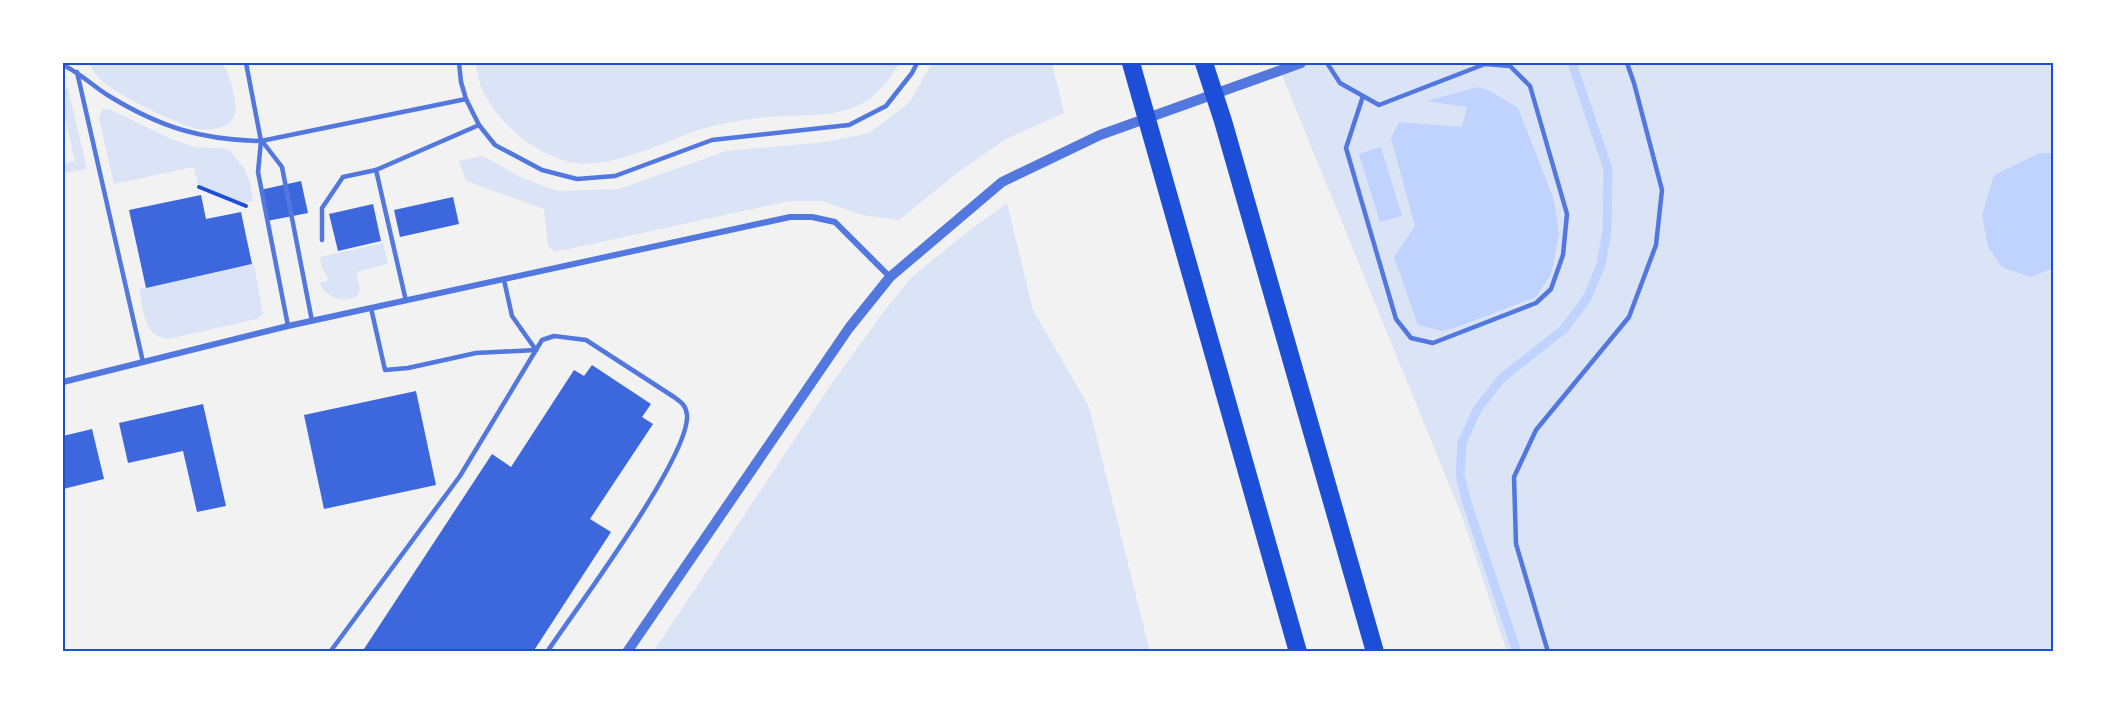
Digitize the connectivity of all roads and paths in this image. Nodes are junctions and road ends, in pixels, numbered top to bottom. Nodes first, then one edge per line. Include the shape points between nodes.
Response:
1 (246, 63) edge
2 (459, 63) edge
3 (917, 63) edge
4 (1204, 63) edge
5 (1301, 63) edge
6 (1327, 63) edge
7 (1627, 63) edge
8 (63, 65) edge
9 (1132, 68) edge
10 (77, 72) junction
11 (1363, 96) junction
12 (466, 99) junction
13 (479, 125) junction
14 (261, 141) junction
15 (376, 170) junction
16 (199, 187) dead end
17 (248, 207) dead end
18 (322, 240) dead end
19 (890, 277) junction
20 (504, 280) junction
21 (406, 301) junction
22 (371, 308) junction
23 (312, 321) junction
24 (288, 326) junction
25 (536, 350) junction
26 (143, 362) junction
27 (63, 382) edge
28 (330, 652) edge
29 (547, 652) edge
30 (627, 652) edge
31 (1298, 652) edge
32 (1375, 652) edge
33 (1548, 652) edge

1 - 14 lane
2 - 12 lane
3 - 13 lane via 886,106 849,125 712,140 615,176 577,179 542,170 495,145
4 - 32 highway
5 - 19 street via 1101,135 1002,182
6 - 11 lane via 1340,83
7 - 33 lane via 1662,190 1656,245 1629,317 1536,430 1514,477 1516,544
8 - 10 lane
9 - 31 highway
10 - 14 lane via 106,94 162,124 195,135
10 - 26 lane
11 - 11 lane via 1346,148 1396,320 1411,338 1432,343 1536,303 1551,289 1563,255 1567,214 1530,86 1510,66 1485,64 1379,105
12 - 13 lane
12 - 14 lane
13 - 15 lane
14 - 23 lane via 282,167
14 - 24 lane via 258,172
15 - 18 lane via 343,177 322,208
15 - 21 lane
16 - 17 path
19 - 20 street via 835,222 790,217
19 - 30 street via 849,328
20 - 21 street
20 - 25 lane via 512,316
21 - 22 street
22 - 23 street
22 - 25 lane via 385,370 476,352
23 - 24 street
24 - 26 street
25 - 28 lane via 460,476
25 - 29 lane via 542,340 554,336 586,340 685,405 687,416 682,441 667,470
26 - 27 street

